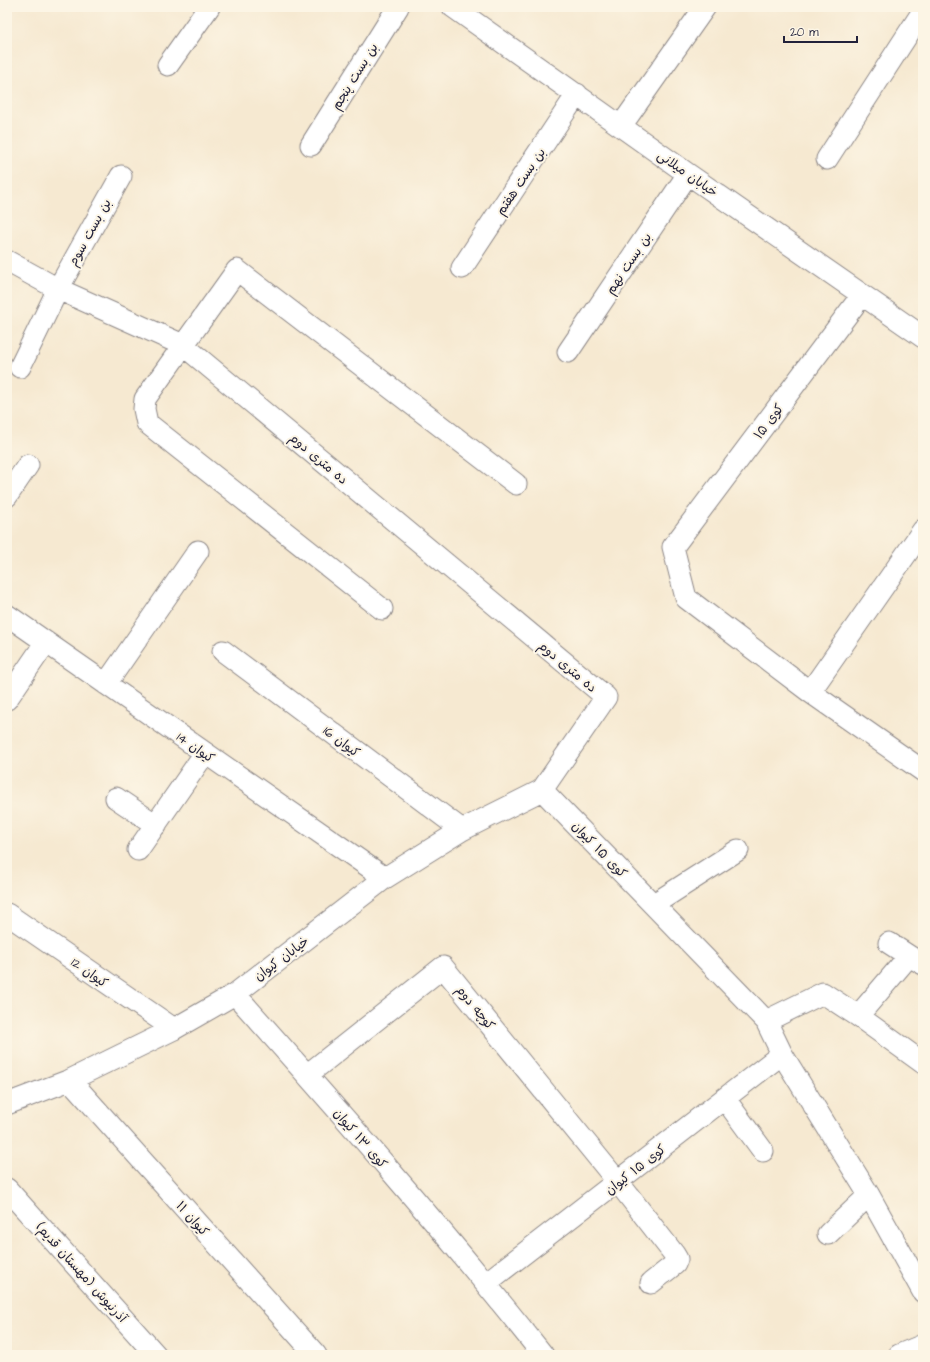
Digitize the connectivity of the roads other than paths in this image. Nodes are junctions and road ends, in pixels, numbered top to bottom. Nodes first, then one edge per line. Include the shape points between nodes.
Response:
1 (209, 7) edge
2 (398, 7) edge
3 (453, 7) edge
4 (705, 7) edge
5 (923, 10) edge
6 (168, 65) dead end
7 (578, 94) junction
8 (621, 126) junction
9 (311, 145) dead end
10 (827, 159) dead end
11 (688, 174) junction
12 (120, 176) dead end
13 (7, 261) edge
14 (462, 268) dead end
15 (58, 289) junction
16 (862, 296) junction
17 (923, 337) edge
18 (183, 345) junction
19 (568, 352) dead end
20 (20, 366) dead end
21 (28, 465) dead end
22 (516, 484) dead end
23 (7, 496) edge
24 (923, 530) edge
25 (198, 551) dead end
26 (382, 609) dead end
27 (7, 615) edge
28 (46, 642) junction
29 (223, 651) dead end
30 (106, 684) junction
31 (810, 692) junction
32 (7, 699) edge
33 (206, 753) junction
34 (923, 771) edge
35 (542, 790) junction
36 (116, 798) dead end
37 (156, 825) junction
38 (462, 830) junction
39 (138, 850) dead end
40 (738, 850) dead end
41 (385, 878) junction
42 (654, 904) junction
43 (7, 914) edge
44 (889, 943) dead end
45 (916, 960) edge
46 (234, 994) junction
47 (858, 1016) junction
48 (766, 1021) junction
49 (174, 1030) junction
50 (782, 1054) junction
51 (923, 1063) edge
52 (307, 1075) junction
53 (70, 1080) junction
54 (725, 1099) junction
55 (7, 1104) edge
56 (763, 1151) dead end
57 (618, 1182) junction
58 (7, 1189) edge
59 (869, 1196) junction
60 (828, 1234) dead end
61 (651, 1283) dead end
62 (486, 1284) junction
63 (923, 1292) edge
64 (923, 1345) edge
65 (156, 1355) edge
66 (316, 1355) edge
67 (543, 1355) edge
68 (899, 1355) edge

1 - 6 street
2 - 9 street, بن بست پنجم
3 - 7 street, خیابان میلانی
4 - 8 street
5 - 10 street
7 - 8 street, خیابان میلانی
7 - 14 street, بن بست هفتم
8 - 11 street, خیابان میلانی
11 - 16 street, خیابان میلانی
11 - 19 street, بن بست نهم
12 - 15 street, بن بست سوم
13 - 15 street, ده متری دوم
15 - 18 street, ده متری دوم
15 - 20 street, بن بست سوم
16 - 17 street, خیابان میلانی
16 - 31 street, کوی ۱۵ via 673,547 686,598
18 - 22 street via 237,270
18 - 26 street via 145,399 147,423
18 - 35 street, ده متری دوم via 606,697
21 - 23 street
24 - 31 street
25 - 30 street
27 - 28 street, کیوان 14
28 - 30 street, کیوان 14
28 - 32 street
29 - 38 street, کیوان 16
30 - 33 street, کیوان 14
31 - 34 street
33 - 37 street
33 - 41 street, کیوان 14
35 - 38 street, خیابان کیوان
35 - 42 street, کوی ۱۵ کیوان
36 - 37 street
37 - 39 street
38 - 41 street, خیابان کیوان
40 - 42 street
41 - 46 street, خیابان کیوان
42 - 48 street, کوی ۱۵ کیوان
43 - 49 street, کیوان 12
44 - 45 street
45 - 47 street
46 - 49 street, خیابان کیوان
46 - 52 street, کوی ۱۳ کیوان
47 - 48 street via 823,993
47 - 51 street
48 - 50 street, کوی ۱۵ کیوان
49 - 53 street, خیابان کیوان
50 - 54 street, کوی ۱۵ کیوان
50 - 59 street, کوی ۱۵ کیوان
52 - 57 street, کوچه دوم via 443,967
52 - 62 street, کوی ۱۳ کیوان
53 - 55 street, خیابان کیوان
53 - 66 street, کیوان ۱۱
54 - 56 street
54 - 57 street, کوی ۱۵ کیوان
57 - 61 street via 677,1259 675,1264
57 - 62 street, کوی ۱۵ کیوان
58 - 65 street, آذرنیوش (مهستان قدیم)
59 - 60 street
59 - 63 street, کوی ۱۵ کیوان
62 - 67 street, کوی ۱۳ کیوان
64 - 68 street

